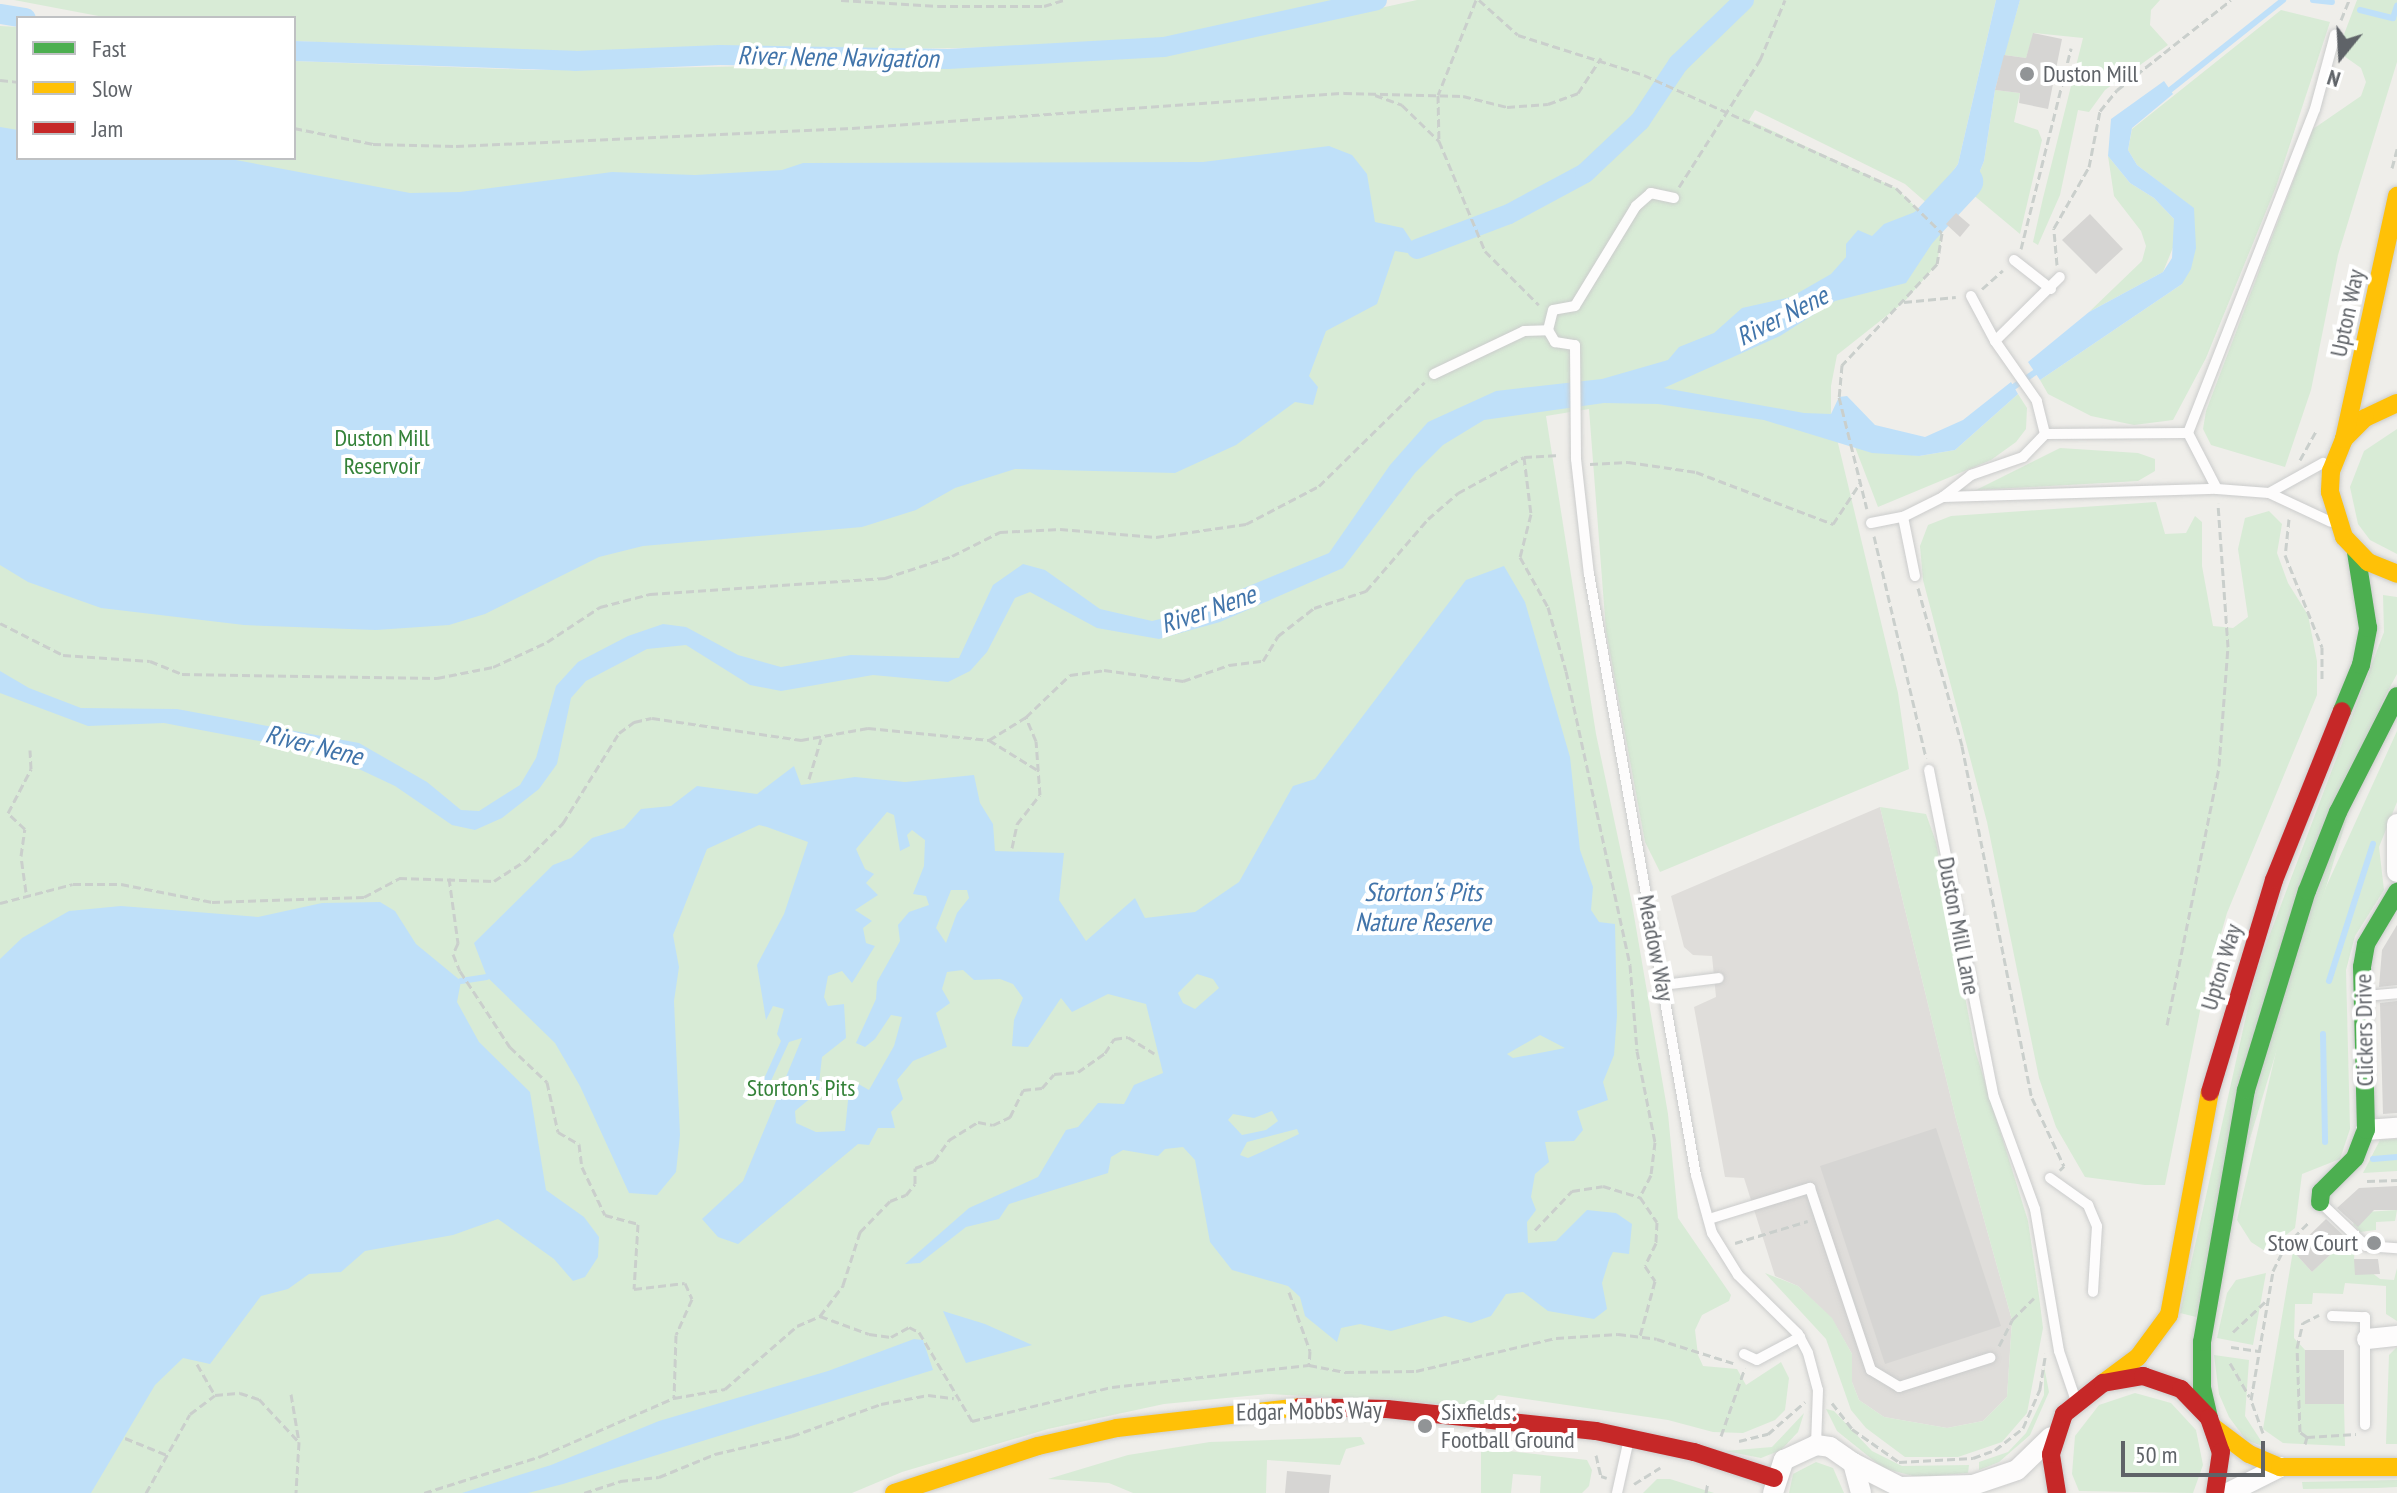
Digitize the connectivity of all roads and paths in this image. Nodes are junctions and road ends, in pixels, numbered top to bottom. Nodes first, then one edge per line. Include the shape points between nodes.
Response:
1 (841, 0) edge
2 (1064, 0) edge
3 (1478, 0) edge
4 (1785, 0) edge
5 (2231, 0) edge
6 (2349, 0) edge
7 (2335, 35) joint
8 (2071, 48) dead end
9 (1601, 58) junction
10 (1373, 94) junction
11 (1438, 95) junction
12 (1726, 108) junction
13 (296, 128) edge
14 (1439, 141) junction
15 (2397, 149) edge
16 (2389, 178) dead end
17 (2397, 196) edge
18 (1674, 198) joint
19 (2014, 260) junction
20 (2060, 277) joint
21 (2051, 289) junction
22 (1971, 296) junction
23 (1904, 302) junction
24 (1549, 316) junction
25 (1548, 330) junction
26 (1995, 341) junction
27 (1434, 374) joint
28 (2397, 403) edge
29 (2320, 414) dead end
30 (2188, 433) junction
31 (2045, 434) junction
32 (2342, 444) junction
33 (1524, 457) junction
34 (1576, 459) junction
35 (2296, 480) junction
36 (1860, 483) junction
37 (2217, 489) junction
38 (2269, 493) junction
39 (1943, 497) junction
40 (2292, 505) junction
41 (1903, 517) junction
42 (1871, 523) junction
43 (2337, 524) junction
44 (2356, 552) junction
45 (2397, 574) edge
46 (1915, 576) joint
47 (0, 623) edge
48 (2322, 685) dead end
49 (2397, 696) edge
50 (1026, 717) junction
51 (821, 739) junction
52 (989, 740) junction
53 (30, 750) dead end
54 (1929, 770) joint
55 (1039, 771) junction
56 (809, 779) dead end
57 (2397, 824) edge
58 (1012, 848) dead end
59 (2397, 872) edge
60 (448, 877) junction
61 (26, 892) junction
62 (2397, 892) edge
63 (0, 903) edge
64 (1719, 978) dead end
65 (1663, 985) junction
66 (2397, 993) edge
67 (2363, 996) junction
68 (2167, 1025) dead end
69 (1154, 1053) dead end
70 (2397, 1128) edge
71 (2366, 1130) junction
72 (2050, 1178) joint
73 (1640, 1197) junction
74 (2322, 1204) junction
75 (1821, 1218) junction
76 (1709, 1219) junction
77 (1535, 1230) dead end
78 (1735, 1243) dead end
79 (2397, 1248) edge
80 (2048, 1290) junction
81 (1289, 1292) dead end
82 (2093, 1292) dead end
83 (2268, 1299) junction
84 (820, 1316) junction
85 (2332, 1316) joint
86 (2229, 1336) dead end
87 (2397, 1336) edge
88 (1640, 1337) junction
89 (1800, 1337) junction
90 (2367, 1339) junction
91 (2202, 1342) junction
92 (2059, 1351) junction
93 (2259, 1351) junction
94 (1990, 1358) joint
95 (2227, 1358) dead end
96 (1748, 1359) junction
97 (197, 1364) dead end
98 (1309, 1365) junction
99 (2103, 1383) junction
100 (291, 1394) dead end
101 (215, 1395) junction
102 (674, 1398) junction
103 (954, 1398) junction
104 (2076, 1400) junction
105 (2251, 1400) junction
106 (1799, 1402) dead end
107 (1836, 1403) dead end
108 (2211, 1422) junction
109 (2365, 1425) joint
110 (2056, 1431) junction
111 (1630, 1437) junction
112 (2307, 1437) junction
113 (125, 1438) dead end
114 (2272, 1440) dead end
115 (299, 1442) junction
116 (1816, 1445) junction
117 (1589, 1450) dead end
118 (2305, 1451) dead end
119 (167, 1455) junction
120 (1853, 1463) junction
121 (2280, 1467) junction
122 (2397, 1467) edge
123 (1601, 1476) dead end
124 (1710, 1477) dead end
125 (1773, 1486) edge
126 (146, 1493) edge
127 (296, 1493) edge
128 (424, 1493) edge
129 (584, 1493) edge
130 (894, 1493) edge
131 (1617, 1493) edge
132 (1706, 1493) edge
133 (1861, 1493) edge
134 (2057, 1493) edge
135 (2215, 1493) edge
136 (2228, 1493) edge

1 - 2 path via 938,6 1044,6
3 - 9 path via 1518,35
3 - 11 path
4 - 12 path via 1760,60
5 - 20 path via 2117,90 2100,111 2089,167 2054,228
6 - 7 path
7 - 30 lane via 2315,109
8 - 19 path via 2028,239
9 - 11 path via 1578,93 1548,104 1507,107
9 - 12 path
10 - 11 path
10 - 13 path via 852,128 456,146 373,144
10 - 14 path via 1402,105
11 - 14 path
12 - 18 path
12 - 23 path via 1896,188 1922,209 1942,233 1937,264
14 - 24 path via 1485,251
15 - 16 path
17 - 32 main road, Upton Way
18 - 24 lane via 1651,193 1636,206 1575,306 1559,307
19 - 21 lane
19 - 22 path
20 - 21 lane
21 - 26 lane
22 - 23 path
22 - 26 lane
23 - 36 path via 1864,336 1842,365 1839,397
24 - 25 lane
25 - 27 lane via 1524,331
25 - 34 lane, Meadow Way via 1561,345 1575,345
26 - 31 lane via 2037,401
27 - 47 path via 1319,486 1246,524 1156,537 1060,529 1000,532 952,556 885,578 650,594 600,607 547,642 493,667 437,678 182,674 150,661 63,655
28 - 32 main road via 2365,418
29 - 35 path via 2302,450
30 - 31 lane
30 - 37 lane
31 - 39 lane via 2023,457 1971,475
32 - 35 lane
32 - 43 main road, Upton Way via 2330,492
33 - 34 path via 1552,453
33 - 50 path via 1458,493 1428,519 1366,591 1314,608 1278,636 1263,661 1229,665 1183,681 1104,670 1070,675
33 - 73 path via 1531,514 1520,557 1548,607 1566,671 1630,965 1637,1051 1655,1142 1651,1175
34 - 36 path via 1593,465 1628,462 1696,472 1833,524
34 - 65 lane, Meadow Way via 1599,632
35 - 38 lane
36 - 42 path
37 - 38 lane
37 - 39 lane
37 - 68 path via 2228,647 2219,766
38 - 40 lane
39 - 41 lane
40 - 43 lane
40 - 48 path via 2285,555 2322,647
41 - 42 lane
41 - 46 lane
42 - 54 path
43 - 44 main road
44 - 45 main road
44 - 99 main road, Upton Way via 2368,628 2361,665 2274,880 2240,980 2212,1083 2169,1315 2138,1357
46 - 72 path via 1962,746 2032,1098 2064,1166
49 - 91 main road via 2338,812 2273,990 2246,1090
50 - 52 path
50 - 55 path via 1036,741
51 - 52 path via 868,728
51 - 56 path
51 - 60 path via 652,718 634,722 619,733 563,823 525,861 494,881
52 - 55 path
53 - 61 path via 31,769 8,813 25,829 21,856
54 - 80 lane, Duston Mill Lane via 1994,1097 2035,1209
55 - 58 path via 1040,795 1017,824
57 - 59 street
60 - 61 path via 399,878 364,897 212,902 121,884 73,884
60 - 102 path via 458,943 453,954 460,971 510,1047 547,1082 558,1132 579,1144 582,1167 605,1215 638,1224 634,1289 685,1283 692,1299 676,1335
61 - 63 path
62 - 67 main road, Clickers Drive via 2366,944
64 - 65 lane
65 - 76 lane, Meadow Way
66 - 67 lane
67 - 71 main road, Clickers Drive
69 - 84 path via 1137,1040 1114,1039 1105,1053 1078,1072 1054,1074 1042,1088 1023,1090 1010,1117 993,1125 978,1122 949,1140 934,1161 915,1168 915,1184 906,1195 890,1201 860,1232 843,1285
70 - 71 street
71 - 74 main road, Clickers Drive via 2355,1158 2321,1192
72 - 82 lane via 2088,1205 2097,1226
73 - 77 path via 1603,1186 1572,1191
73 - 88 path via 1657,1222 1656,1243 1645,1266 1655,1281
74 - 79 lane via 2366,1246
74 - 83 path via 2285,1246
75 - 76 lane via 1810,1188
75 - 78 path
75 - 94 lane via 1871,1370 1899,1387
76 - 89 lane, Meadow Way via 1738,1275
80 - 92 lane, Duston Mill Lane
80 - 94 path via 2026,1303
81 - 98 path via 1310,1351
83 - 86 path
83 - 93 path
84 - 102 path via 797,1326 725,1389
84 - 103 path via 891,1337 909,1327 927,1342
85 - 90 lane via 2365,1317
85 - 112 path via 2316,1315 2303,1323 2298,1342 2300,1432
87 - 90 street
88 - 96 path
88 - 98 path via 1556,1338 1416,1371 1346,1372
89 - 96 lane
89 - 116 lane, Meadow Way via 1813,1367
90 - 109 lane
91 - 93 path
91 - 108 main road via 2202,1388
92 - 104 lane, Duston Mill Lane
92 - 107 path via 2042,1354 2040,1389 2023,1428 1995,1450 1973,1458 1899,1462 1852,1429
93 - 105 path
95 - 105 path
96 - 106 path via 1720,1439 1768,1434
97 - 101 path
98 - 103 path via 1112,1387 990,1420 972,1421
99 - 104 main road, Upton Way
99 - 108 main road via 2143,1376 2163,1380 2181,1389
100 - 115 path
101 - 115 path via 240,1393 259,1399
101 - 119 path via 190,1414
102 - 128 path via 541,1456
103 - 129 path via 928,1395 727,1450 659,1477 620,1481
104 - 110 main road
105 - 114 path via 2254,1418
108 - 121 main road via 2249,1454
108 - 135 main road via 2221,1452
109 - 112 path via 2345,1437
110 - 120 street via 2017,1470 1973,1485 1900,1487
110 - 134 main road via 2051,1454
111 - 125 main road, Edgar Mobbs Way
111 - 130 main road, Edgar Mobbs Way via 1387,1409 1254,1409 1074,1437
111 - 131 lane
112 - 118 path
113 - 119 path
115 - 127 path
116 - 120 street via 1830,1447
116 - 125 street via 1793,1452
117 - 123 path via 1601,1462
119 - 126 path
120 - 133 street
121 - 122 main road
121 - 136 street
124 - 132 path

